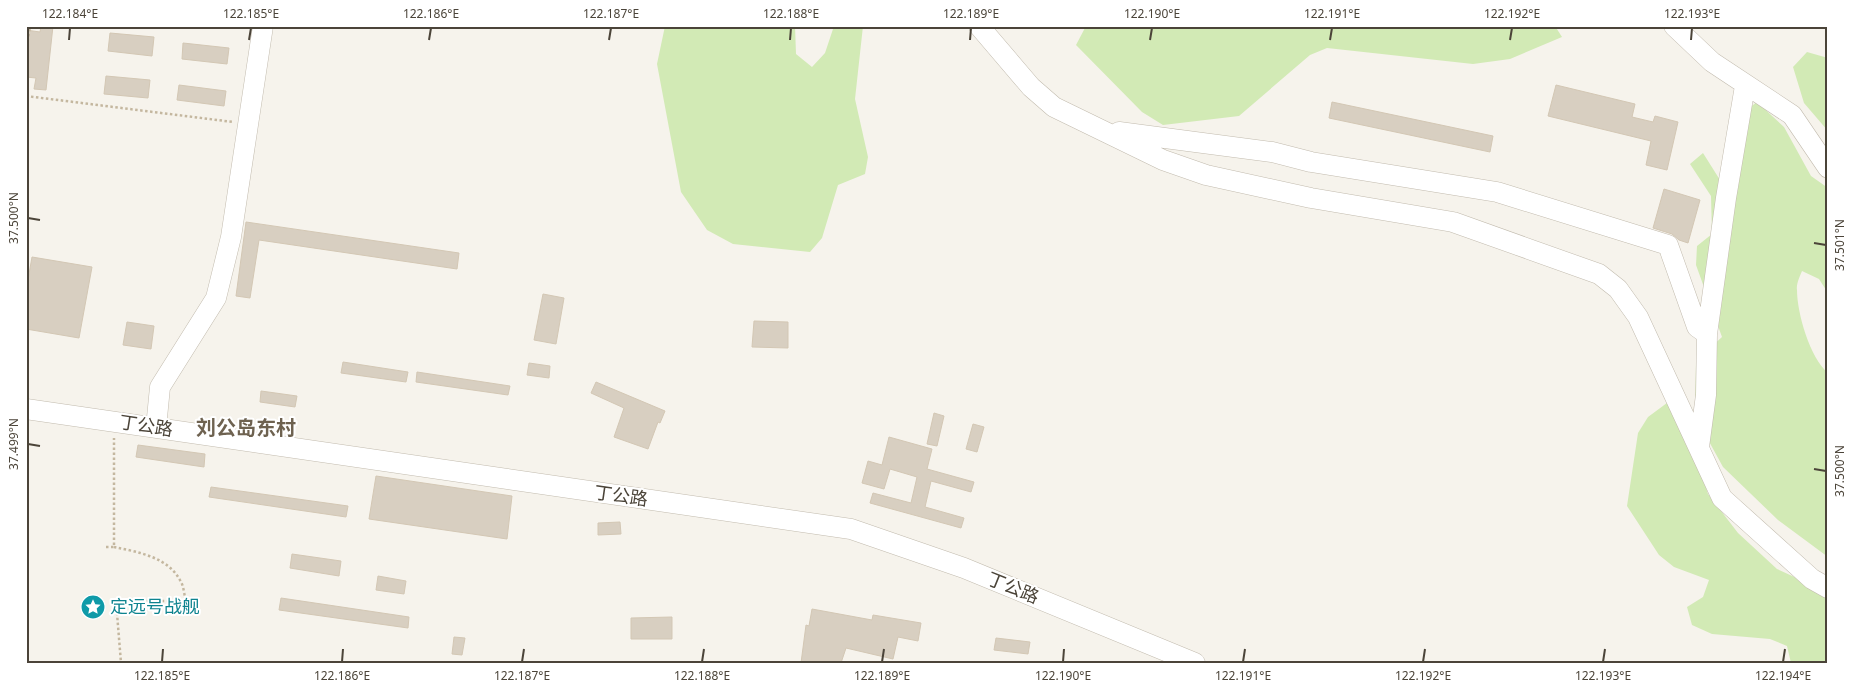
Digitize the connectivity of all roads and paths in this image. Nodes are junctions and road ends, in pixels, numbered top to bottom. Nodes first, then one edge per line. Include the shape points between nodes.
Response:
1 (30, 26) edge
2 (263, 26) edge
3 (979, 26) edge
4 (1674, 26) edge
5 (26, 51) edge
6 (1746, 86) junction
7 (26, 96) edge
8 (250, 124) junction
9 (1102, 130) junction
10 (1828, 168) edge
11 (1707, 334) junction
12 (26, 410) edge
13 (114, 421) junction
14 (156, 428) junction
15 (1699, 447) junction
16 (106, 547) dead end
17 (114, 547) junction
18 (1828, 588) edge
19 (121, 663) edge
20 (1195, 663) edge

1 - 5 path
2 - 8 street
3 - 9 street via 1031,87 1054,107
4 - 6 street via 1712,62
6 - 10 street via 1792,115
6 - 11 street
7 - 8 path
8 - 14 street via 216,298 160,387
9 - 11 street via 1272,152 1311,162 1497,192 1668,245 1698,327
9 - 15 street via 1163,160 1206,175 1311,198 1453,222 1599,274 1618,288 1638,317
11 - 15 street via 1706,395
12 - 13 street, 丁公路
13 - 14 street, 丁公路
13 - 17 path
14 - 20 street, 丁公路 via 851,529 964,568
15 - 18 street via 1722,498 1812,579
16 - 17 path
17 - 19 path via 142,553 170,566 181,582 186,601 116,601

